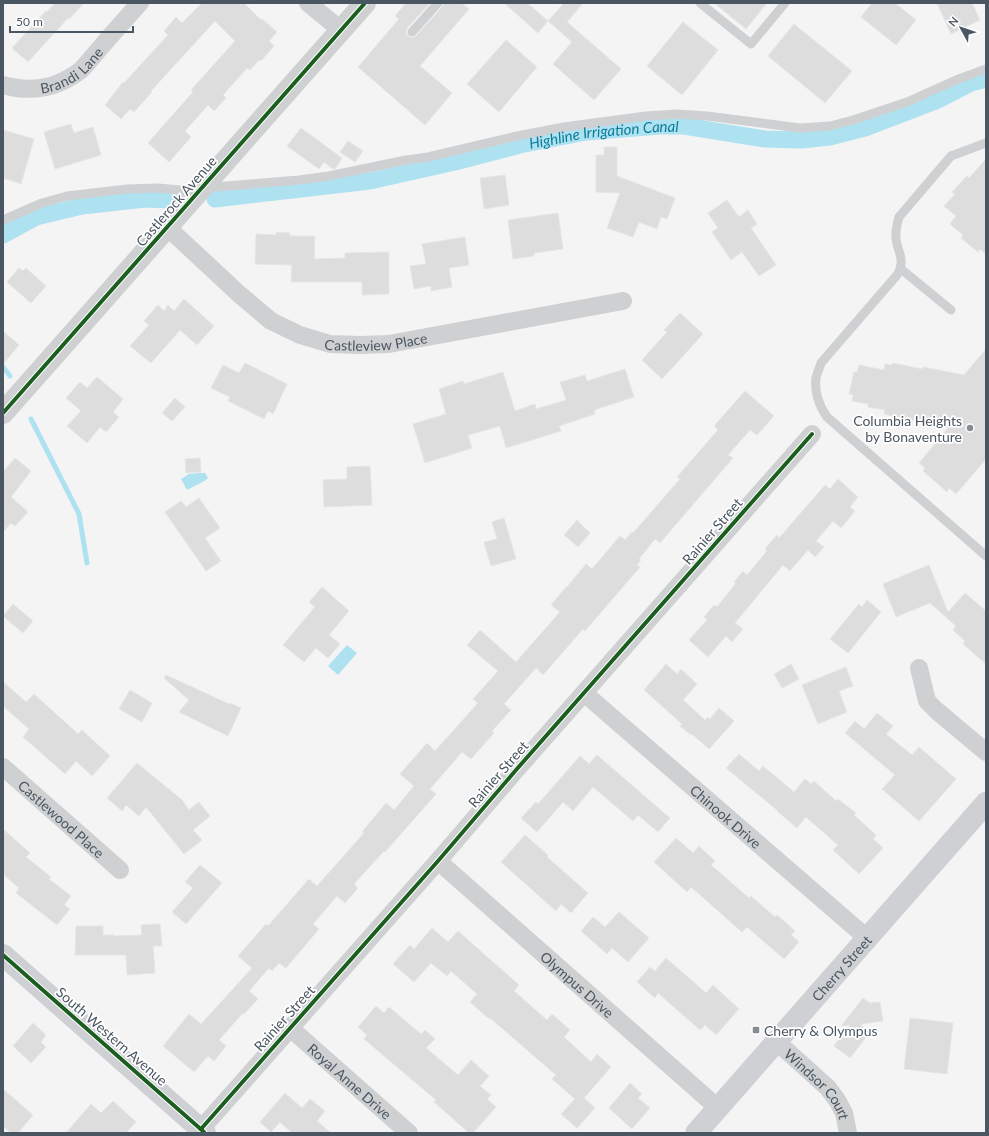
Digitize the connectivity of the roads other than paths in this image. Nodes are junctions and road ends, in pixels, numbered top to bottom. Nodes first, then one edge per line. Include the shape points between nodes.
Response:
1 (140, 3) edge
2 (308, 3) edge
3 (365, 3) edge
4 (438, 3) edge
5 (700, 3) edge
6 (784, 3) edge
7 (341, 30) junction
8 (412, 32) dead end
9 (986, 69) edge
10 (3, 85) edge
11 (986, 143) edge
12 (202, 188) junction
13 (3, 220) edge
14 (167, 228) junction
15 (901, 268) junction
16 (623, 301) dead end
17 (951, 310) dead end
18 (3, 413) edge
19 (812, 434) dead end
20 (986, 556) edge
21 (919, 668) dead end
22 (584, 693) junction
23 (986, 752) edge
24 (3, 767) edge
25 (986, 803) edge
26 (438, 861) junction
27 (120, 870) dead end
28 (867, 938) junction
29 (3, 955) edge
30 (290, 1028) junction
31 (777, 1042) junction
32 (718, 1108) junction
33 (203, 1131) edge
34 (409, 1133) edge
35 (696, 1133) edge
36 (848, 1133) edge

1 - 10 street, Brandi Lane via 82,69 70,78 41,88 14,88
2 - 7 street
3 - 7 street, Castlerock Avenue
4 - 8 lane
5 - 6 lane via 751,44
7 - 12 street, Castlerock Avenue
9 - 12 lane via 907,102 830,126 800,128 677,114 646,116 537,132 329,176
11 - 15 lane via 951,156 899,217 896,239 902,258
12 - 13 lane via 127,189 67,196 42,203
12 - 14 street, Castlerock Avenue
14 - 16 street, Castleview Place via 271,321 300,335 330,344 389,344
14 - 18 street, Castlerock Avenue
15 - 17 lane
15 - 20 lane via 821,363 816,377 817,395 827,416
19 - 22 street, Rainier Street
21 - 23 street via 927,701
22 - 26 street, Rainier Street
22 - 28 street, Chinook Drive
24 - 27 street, Castlewood Place
25 - 28 main road, Cherry Street
26 - 30 street, Rainier Street
26 - 32 street, Olympus Drive
28 - 31 main road, Cherry Street
29 - 33 main road, South Western Avenue
30 - 33 street, Rainier Street
30 - 34 street, Royal Anne Drive
31 - 32 main road, Cherry Street
31 - 36 street, Windsor Court via 828,1088 844,1113
32 - 35 main road, Cherry Street

